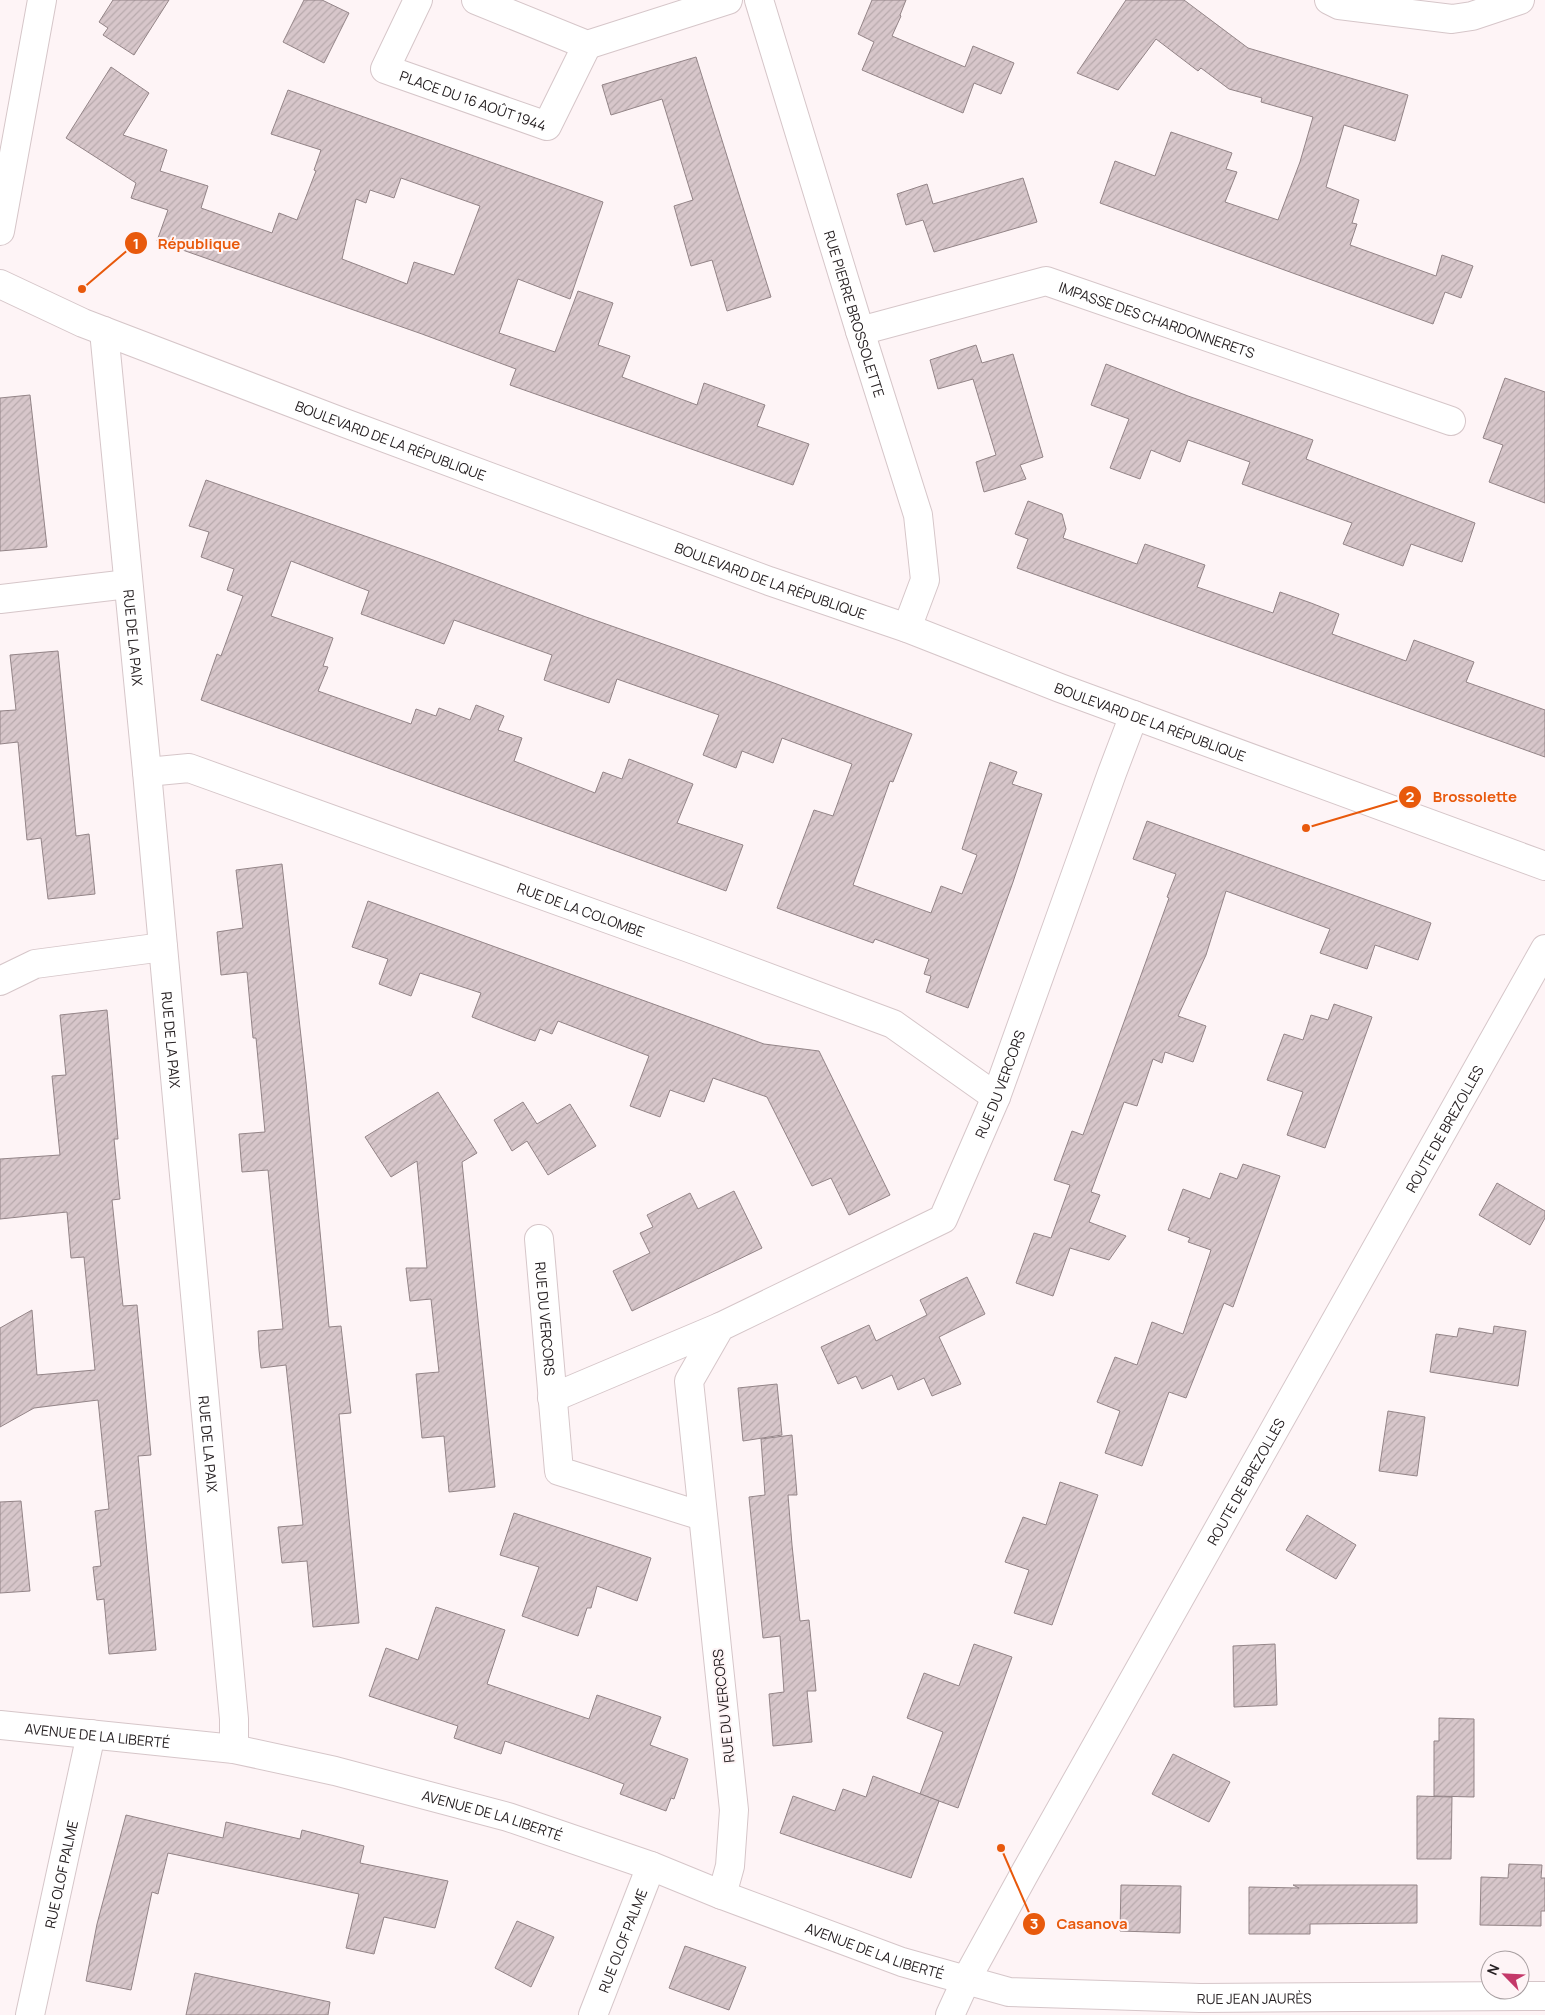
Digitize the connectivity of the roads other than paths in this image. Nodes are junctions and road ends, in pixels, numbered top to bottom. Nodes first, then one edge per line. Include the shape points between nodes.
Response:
1 (42, 0) edge
2 (418, 0) edge
3 (476, 0) edge
4 (728, 0) edge
5 (759, 0) edge
6 (1329, 0) edge
7 (1520, 0) edge
8 (587, 45) junction
9 (0, 231) edge
10 (0, 284) edge
11 (104, 331) junction
12 (860, 331) junction
13 (1451, 421) dead end
14 (128, 584) junction
15 (0, 598) edge
16 (908, 628) junction
17 (1134, 715) junction
18 (147, 772) junction
19 (1545, 866) edge
20 (163, 947) junction
21 (1545, 949) edge
22 (0, 980) edge
23 (996, 1097) junction
24 (539, 1239) dead end
25 (720, 1327) junction
26 (552, 1398) junction
27 (702, 1516) junction
28 (0, 1725) edge
29 (91, 1734) junction
30 (234, 1749) junction
31 (651, 1866) junction
32 (722, 1895) junction
33 (966, 1980) junction
34 (1545, 1996) edge
35 (30, 2015) edge
36 (593, 2015) edge
37 (950, 2015) edge

1 - 9 street
2 - 8 street, PLACE DU 16 AOÛT 1944 via 386,69 548,126
3 - 8 street
4 - 8 street
5 - 12 street, RUE PIERRE BROSSOLETTE
6 - 7 street via 1339,5 1452,19
10 - 11 street, BOULEVARD DE LA RÉPUBLIQUE
11 - 14 street, RUE DE LA PAIX
11 - 16 street, BOULEVARD DE LA RÉPUBLIQUE via 750,574
12 - 13 street, IMPASSE DES CHARDONNERETS via 1046,281
12 - 16 street, RUE PIERRE BROSSOLETTE via 918,515 925,580
14 - 15 street
14 - 18 street, RUE DE LA PAIX
16 - 17 street, BOULEVARD DE LA RÉPUBLIQUE
17 - 19 street, BOULEVARD DE LA RÉPUBLIQUE
17 - 23 street, RUE DU VERCORS
18 - 20 street, RUE DE LA PAIX
18 - 23 street, RUE DE LA COLOMBE via 190,768 893,1024
20 - 22 street via 36,964
20 - 30 street, RUE DE LA PAIX via 234,1719
21 - 33 street, ROUTE DE BREZOLLES
23 - 25 street, RUE DU VERCORS via 943,1219
24 - 26 street, RUE DU VERCORS
25 - 26 street, RUE DU VERCORS
25 - 27 street, RUE DU VERCORS via 690,1381
26 - 27 street, RUE DU VERCORS via 559,1471
27 - 32 street, RUE DU VERCORS via 734,1810 730,1866
28 - 29 street, AVENUE DE LA LIBERTÉ
29 - 30 street, AVENUE DE LA LIBERTÉ
29 - 35 street, RUE OLOF PALME
30 - 31 street, AVENUE DE LA LIBERTÉ via 335,1771 508,1817
31 - 32 street, AVENUE DE LA LIBERTÉ
31 - 36 street, RUE OLOF PALME
32 - 33 street, AVENUE DE LA LIBERTÉ via 902,1962
33 - 34 street, RUE JEAN JAURÈS via 1009,1992 1200,1998
33 - 37 street, ROUTE DE BREZOLLES

